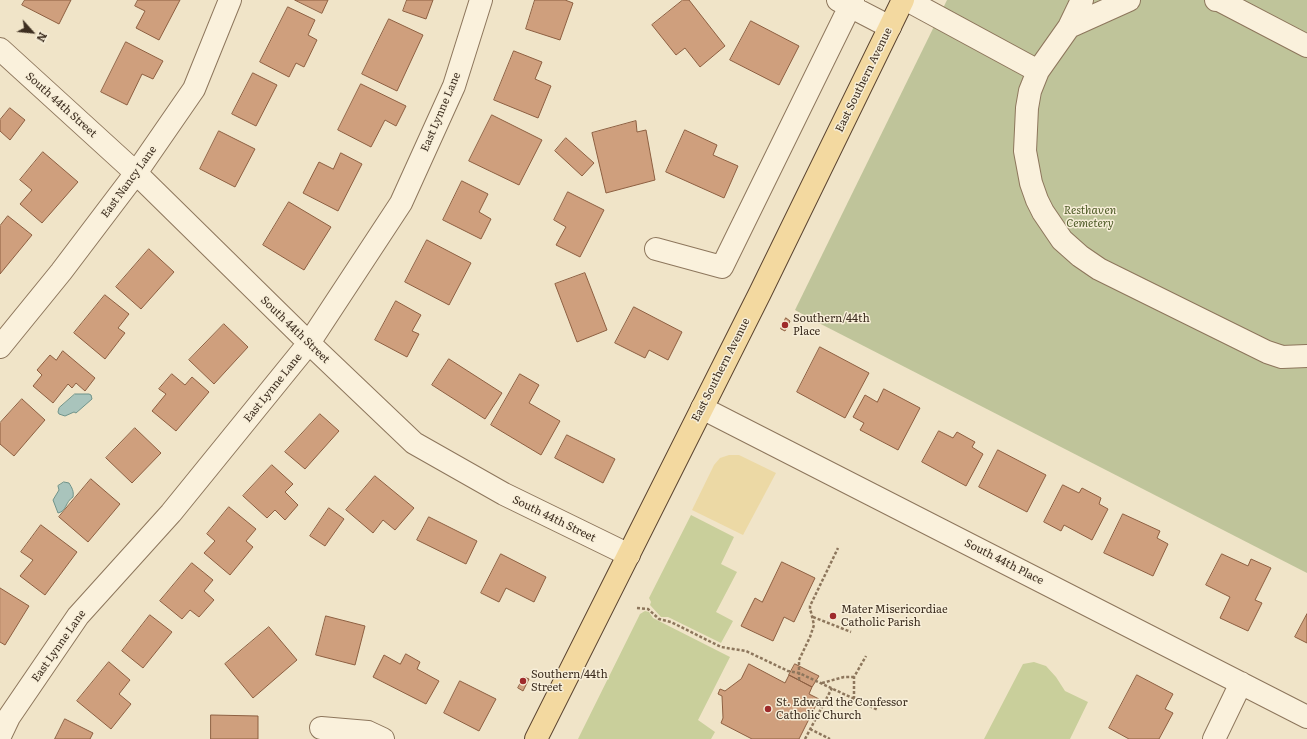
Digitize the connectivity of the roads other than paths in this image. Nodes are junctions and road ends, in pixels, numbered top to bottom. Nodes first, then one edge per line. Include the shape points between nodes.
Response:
1 (230, 0) edge
2 (481, 0) edge
3 (903, 0) edge
4 (907, 0) edge
5 (1082, 0) edge
6 (1129, 0) edge
7 (1216, 0) edge
8 (846, 2) edge
9 (890, 27) junction
10 (1069, 27) junction
11 (1307, 46) edge
12 (0, 49) edge
13 (1038, 71) junction
14 (136, 174) junction
15 (656, 249) dead end
16 (309, 344) junction
17 (0, 347) edge
18 (1307, 356) edge
19 (702, 408) junction
20 (629, 555) junction
21 (1241, 683) junction
22 (1307, 717) edge
23 (321, 728) dead end
24 (0, 736) edge
25 (383, 739) edge
26 (536, 739) edge
27 (1214, 739) edge

1 - 14 street, East Nancy Lane via 194,89
2 - 16 street, East Lynne Lane via 454,86 401,203
3 - 9 main road, East Southern Avenue
4 - 13 street
5 - 10 street
6 - 10 street
7 - 11 street
8 - 9 street
8 - 15 street via 722,267
9 - 19 main road, East Southern Avenue
10 - 13 street
12 - 14 street, South 44th Street
13 - 18 street via 1026,108 1025,151 1037,200 1062,240 1099,269 1267,352 1282,357
14 - 16 street, South 44th Street
14 - 17 street, East Nancy Lane
16 - 20 street, South 44th Street via 414,443 504,494
16 - 24 street, East Lynne Lane via 171,513 78,616 9,717
19 - 20 main road, East Southern Avenue
19 - 21 street, South 44th Place
20 - 26 main road, East Southern Avenue
21 - 22 street, South 44th Place
21 - 27 street
23 - 25 street via 368,732

